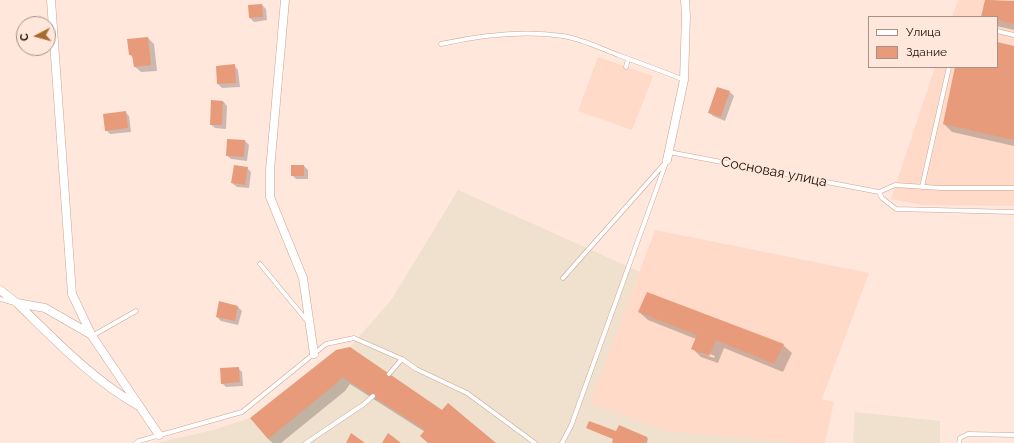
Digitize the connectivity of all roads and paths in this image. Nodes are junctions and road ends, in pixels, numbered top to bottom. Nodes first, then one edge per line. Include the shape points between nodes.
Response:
1 (51, 0) edge
2 (285, 0) edge
3 (685, 0) edge
4 (998, 31) edge
5 (1014, 35) edge
6 (441, 44) dead end
7 (628, 59) junction
8 (626, 67) dead end
9 (949, 68) edge
10 (684, 80) junction
11 (668, 156) junction
12 (922, 187) junction
13 (1014, 188) edge
14 (879, 192) junction
15 (1014, 212) edge
16 (260, 264) dead end
17 (563, 278) dead end
18 (0, 290) edge
19 (0, 299) edge
20 (17, 303) junction
21 (136, 312) dead end
22 (310, 325) junction
23 (92, 336) junction
24 (314, 354) junction
25 (402, 359) junction
26 (389, 374) dead end
27 (373, 396) dead end
28 (140, 406) junction
29 (159, 435) junction
30 (1014, 435) edge
31 (136, 443) edge
32 (306, 443) edge
33 (535, 443) edge
34 (562, 443) edge
35 (959, 443) edge

1 - 23 street via 72,294
2 - 22 street via 270,170 270,197 303,278
3 - 10 street
4 - 5 lane
6 - 7 lane via 470,38 528,33 564,36
7 - 8 lane
7 - 10 lane
9 - 12 lane
10 - 11 street
11 - 14 lane, Сосновая улица
11 - 17 lane
11 - 34 lane via 571,426
12 - 13 lane
12 - 14 lane via 895,185
14 - 15 lane via 882,198 896,209
16 - 22 lane
18 - 20 street
19 - 20 lane
20 - 23 street via 45,308
20 - 28 street via 52,338 117,394
21 - 23 lane
22 - 24 street
23 - 28 street
24 - 25 lane via 326,344 354,338
24 - 29 lane via 242,412
25 - 26 lane
25 - 33 lane via 416,369 467,393
27 - 32 lane
28 - 29 street
29 - 31 lane
30 - 35 lane via 968,434 960,438

